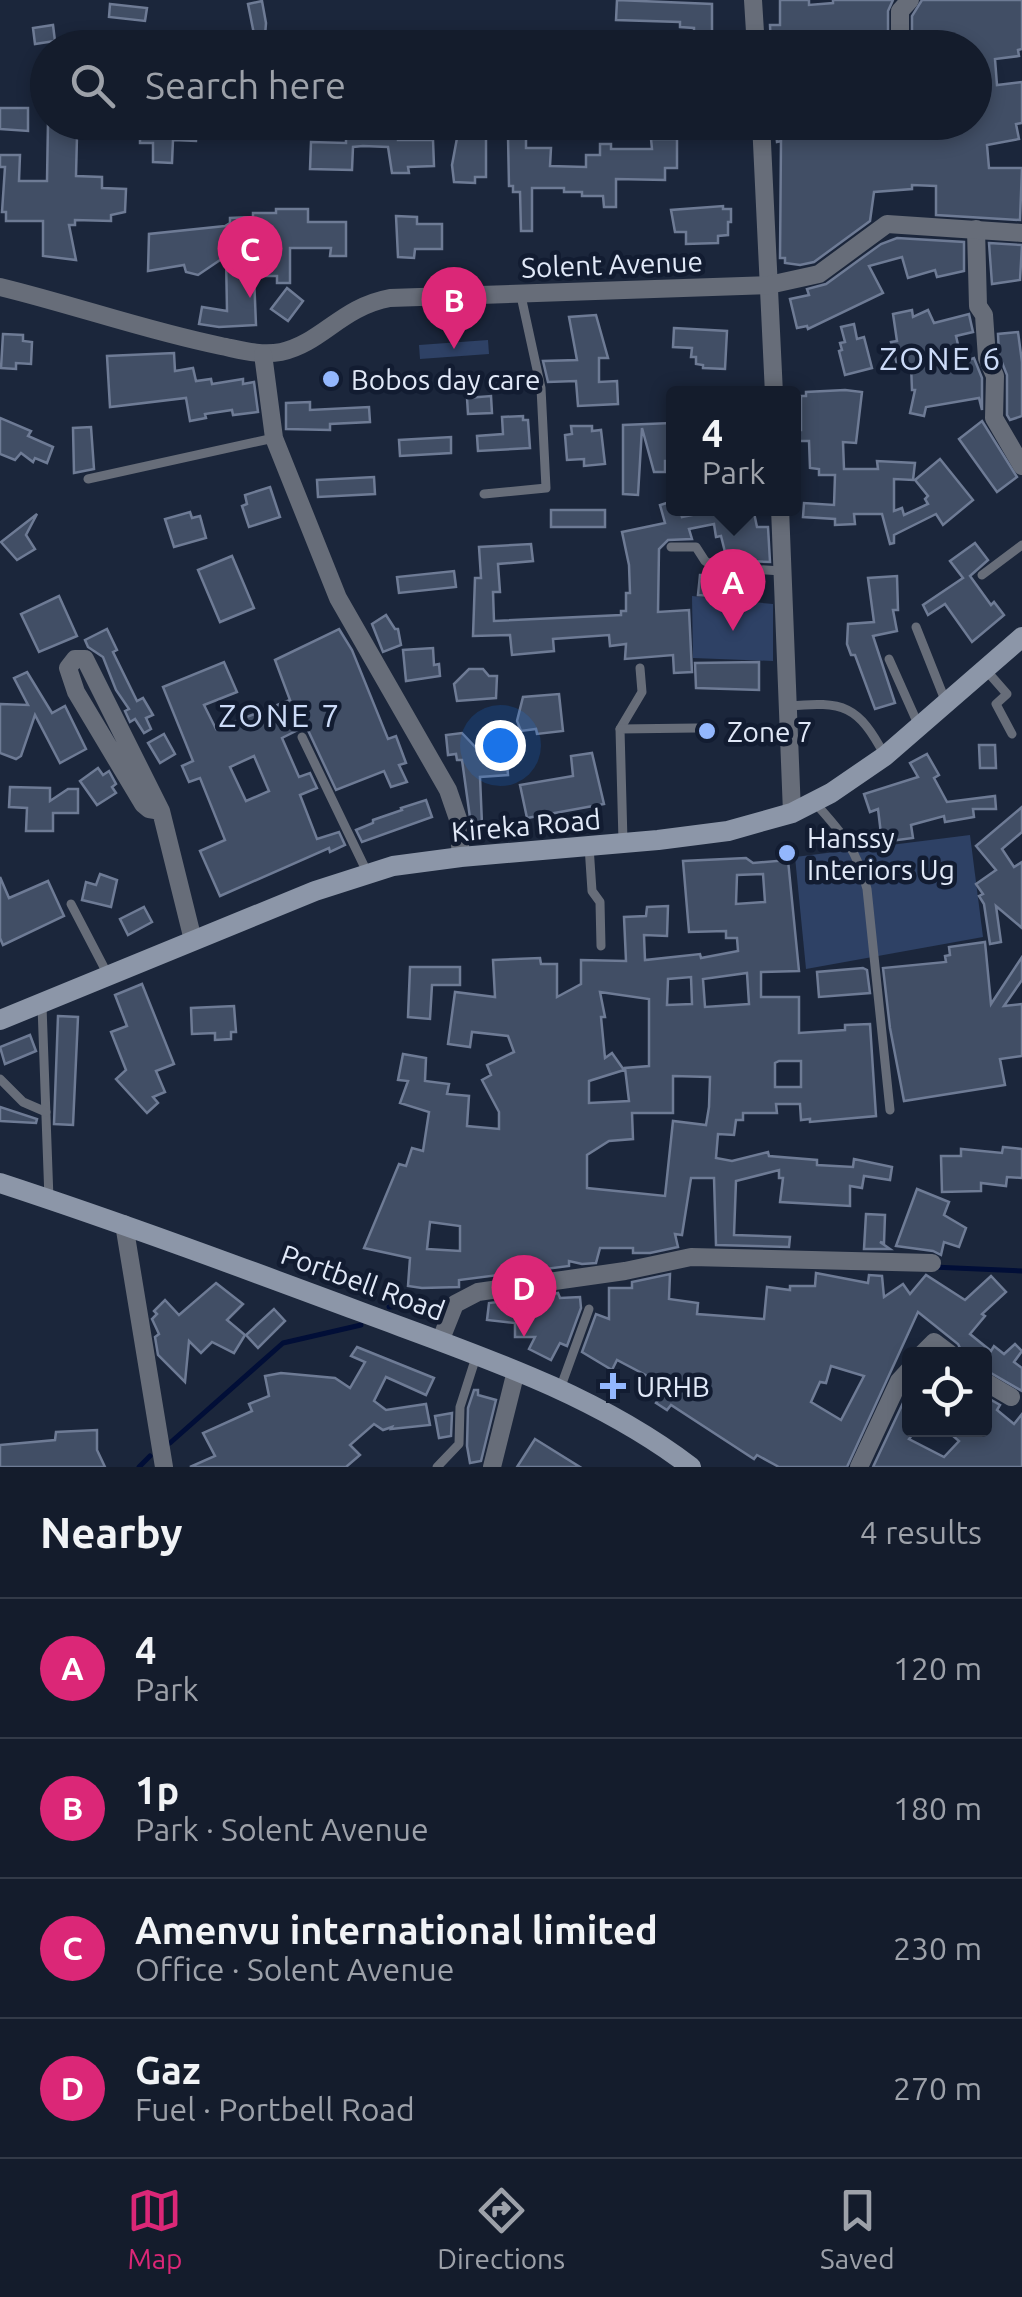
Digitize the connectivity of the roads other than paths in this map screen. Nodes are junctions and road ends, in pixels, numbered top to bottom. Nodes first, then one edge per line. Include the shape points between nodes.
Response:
1 (753, 0) edge
2 (910, 0) edge
3 (755, 30) edge
4 (900, 30) edge
5 (762, 140) edge
6 (976, 229) junction
7 (1022, 232) edge
8 (0, 286) edge
9 (769, 286) junction
10 (521, 296) junction
11 (263, 354) junction
12 (774, 386) edge
13 (274, 438) junction
14 (1022, 466) edge
15 (88, 480) dead end
16 (484, 494) dead end
17 (780, 516) edge
18 (1022, 545) edge
19 (671, 547) dead end
20 (782, 572) junction
21 (982, 575) dead end
22 (916, 627) dead end
23 (1022, 636) edge
24 (890, 660) dead end
25 (640, 668) dead end
26 (985, 669) junction
27 (946, 703) junction
28 (788, 706) junction
29 (108, 726) dead end
30 (919, 726) junction
31 (696, 728) dead end
32 (620, 730) junction
33 (1012, 734) dead end
34 (302, 737) dead end
35 (885, 756) junction
36 (814, 802) junction
37 (792, 813) junction
38 (624, 844) junction
39 (589, 846) junction
40 (461, 857) junction
41 (368, 874) junction
42 (71, 904) dead end
43 (193, 940) junction
44 (601, 946) dead end
45 (108, 975) junction
46 (42, 1003) junction
47 (0, 1020) edge
48 (0, 1080) edge
49 (890, 1110) dead end
50 (46, 1112) junction
51 (0, 1183) edge
52 (49, 1199) junction
53 (124, 1224) junction
54 (932, 1263) dead end
55 (590, 1309) dead end
56 (441, 1340) junction
57 (476, 1354) junction
58 (516, 1371) junction
59 (902, 1378) edge
60 (992, 1386) edge
61 (560, 1389) junction
62 (1011, 1397) dead end
63 (164, 1467) edge
64 (438, 1467) edge
65 (492, 1467) edge
66 (692, 1467) edge
67 (859, 1467) edge

1 - 3 street
2 - 4 street via 900,11
5 - 9 street
6 - 7 street, Solent Avenue
6 - 9 street, Solent Avenue via 887,224 819,274
6 - 14 street via 978,306 995,376 994,418
8 - 11 street
9 - 10 street, Solent Avenue
9 - 12 street
10 - 11 street, Solent Avenue via 368,302 301,344
10 - 16 lane via 541,388 546,488
11 - 13 street
13 - 15 lane
13 - 40 street via 338,598 448,790
17 - 20 street
18 - 21 lane
19 - 20 lane via 696,547 716,567
20 - 28 street
22 - 27 lane
23 - 26 main road, Kireka Road
24 - 30 lane
25 - 32 lane via 642,692
26 - 27 main road, Kireka Road
26 - 33 lane via 1007,694 996,704
27 - 30 main road, Kireka Road
28 - 35 lane via 852,710
28 - 37 street
29 - 43 street via 161,811
30 - 35 main road, Kireka Road
31 - 32 lane
32 - 38 lane
34 - 41 lane
35 - 36 main road, Kireka Road
36 - 37 main road, Kireka Road
36 - 49 lane via 860,860
37 - 38 main road, Kireka Road via 728,830
38 - 39 main road, Kireka Road
39 - 40 main road, Kireka Road
39 - 44 lane
40 - 41 main road, Kireka Road
41 - 43 main road, Kireka Road
42 - 45 lane
43 - 45 main road, Kireka Road
45 - 46 main road, Kireka Road
46 - 47 main road, Kireka Road
46 - 50 lane
48 - 50 lane
50 - 52 lane
51 - 52 main road, Portbell Road
52 - 53 main road, Portbell Road
53 - 56 main road, Portbell Road
53 - 63 street
54 - 56 street via 692,1256 478,1292 455,1304
55 - 61 lane
56 - 57 main road, Portbell Road
57 - 58 main road, Portbell Road
57 - 64 lane via 460,1407 459,1444
58 - 61 main road, Portbell Road
58 - 65 street
59 - 67 street
60 - 62 street
61 - 66 main road, Portbell Road

